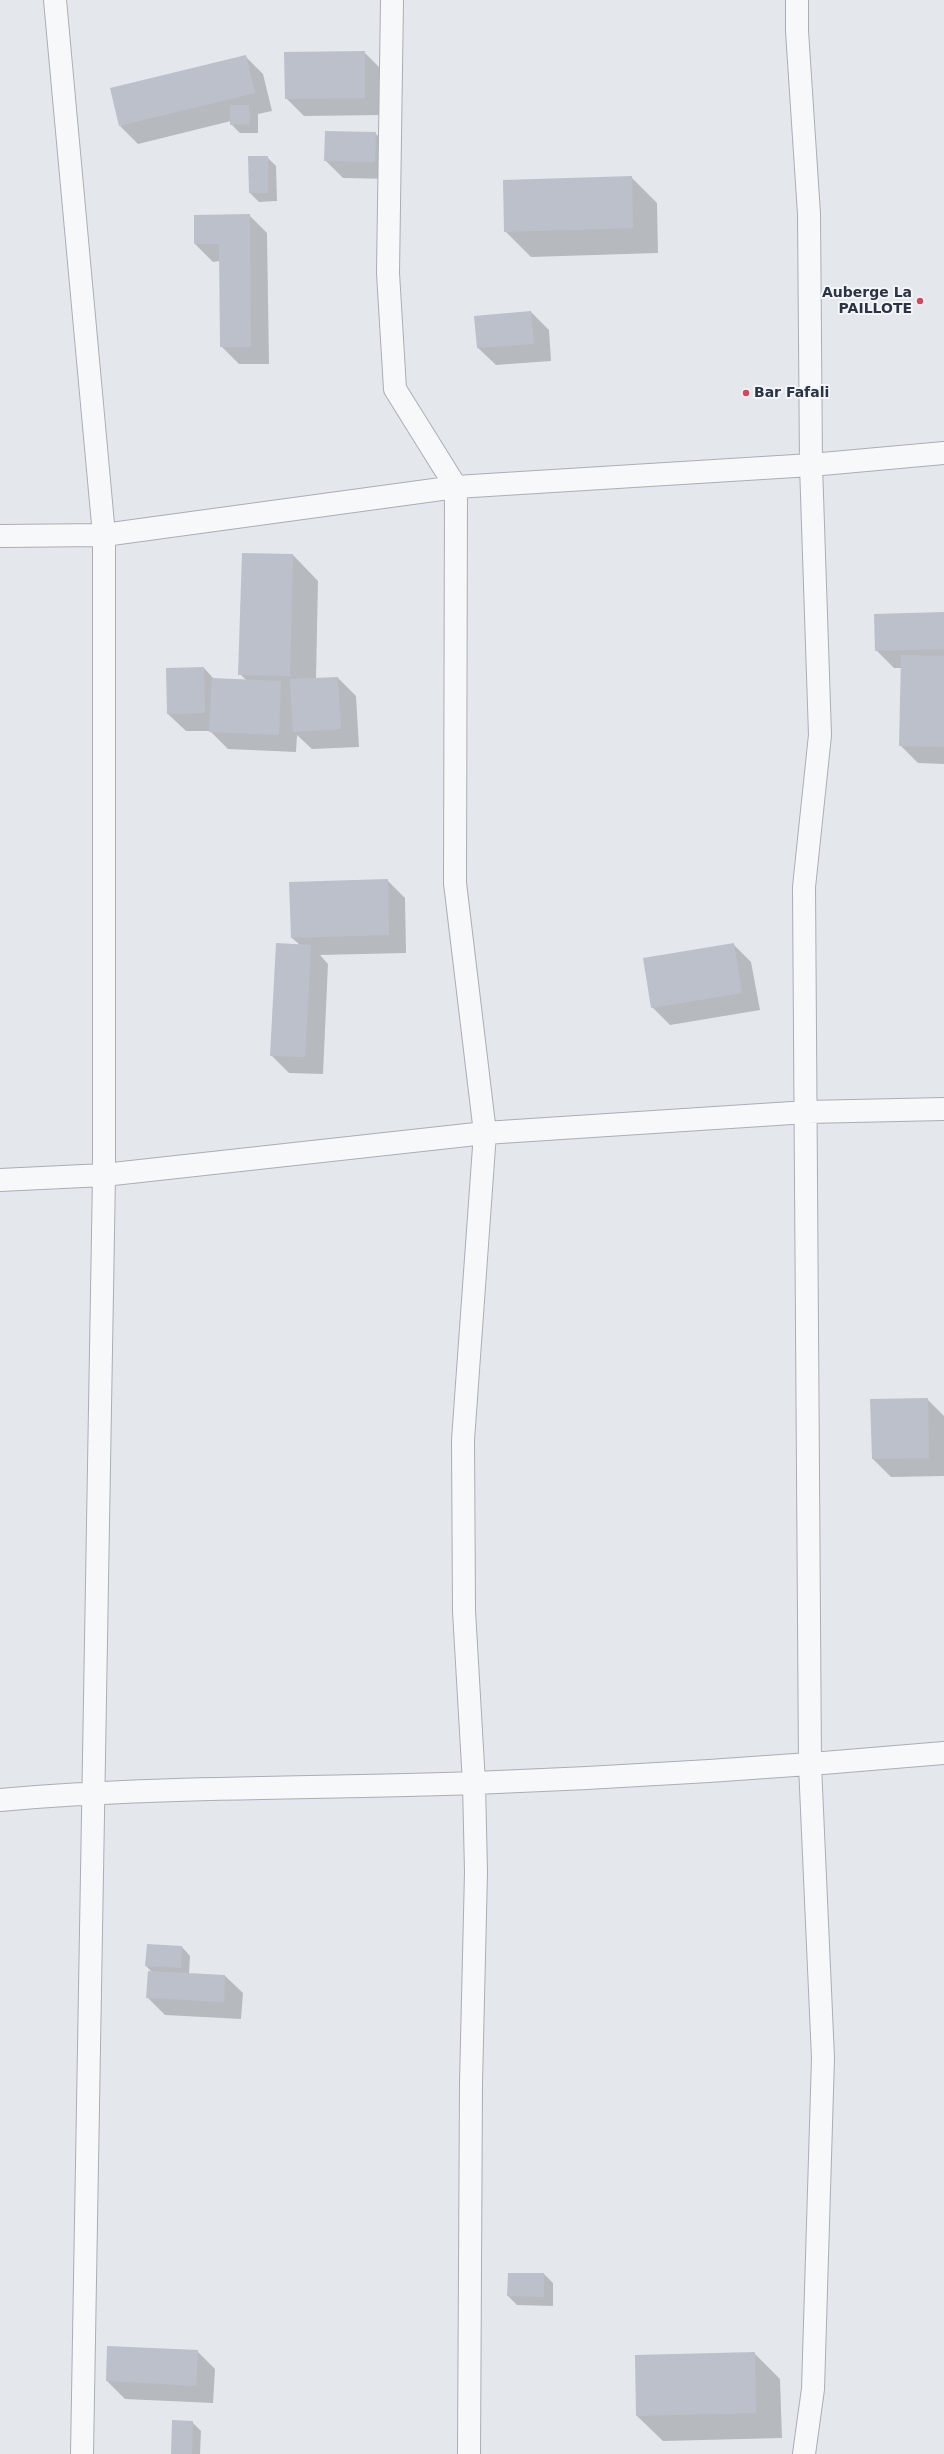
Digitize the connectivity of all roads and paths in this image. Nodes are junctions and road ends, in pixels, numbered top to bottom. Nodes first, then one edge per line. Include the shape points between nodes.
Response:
1 (55, 0) edge
2 (392, 0) edge
3 (797, 0) edge
4 (944, 453) edge
5 (811, 465) junction
6 (456, 487) junction
7 (104, 535) junction
8 (0, 536) edge
9 (944, 1109) edge
10 (807, 1112) junction
11 (485, 1133) junction
12 (104, 1175) junction
13 (0, 1180) edge
14 (944, 1753) edge
15 (810, 1765) junction
16 (474, 1783) junction
17 (92, 1792) junction
18 (0, 1800) edge
19 (82, 2454) edge
20 (469, 2454) edge
21 (804, 2454) edge

1 - 7 street
2 - 6 street via 388,273 395,389
3 - 5 street via 809,214
4 - 5 street
5 - 6 street
5 - 10 street via 820,735 804,887
6 - 7 street
6 - 11 street via 455,883
7 - 8 street
7 - 12 street
9 - 10 street
10 - 11 street
10 - 15 street
11 - 12 street
11 - 16 street via 463,1440 464,1611
12 - 13 street
12 - 17 street
14 - 15 street
15 - 16 street
15 - 21 street via 823,2058 813,2390
16 - 17 street
16 - 20 street via 476,1872 471,2091
17 - 18 street
17 - 19 street

